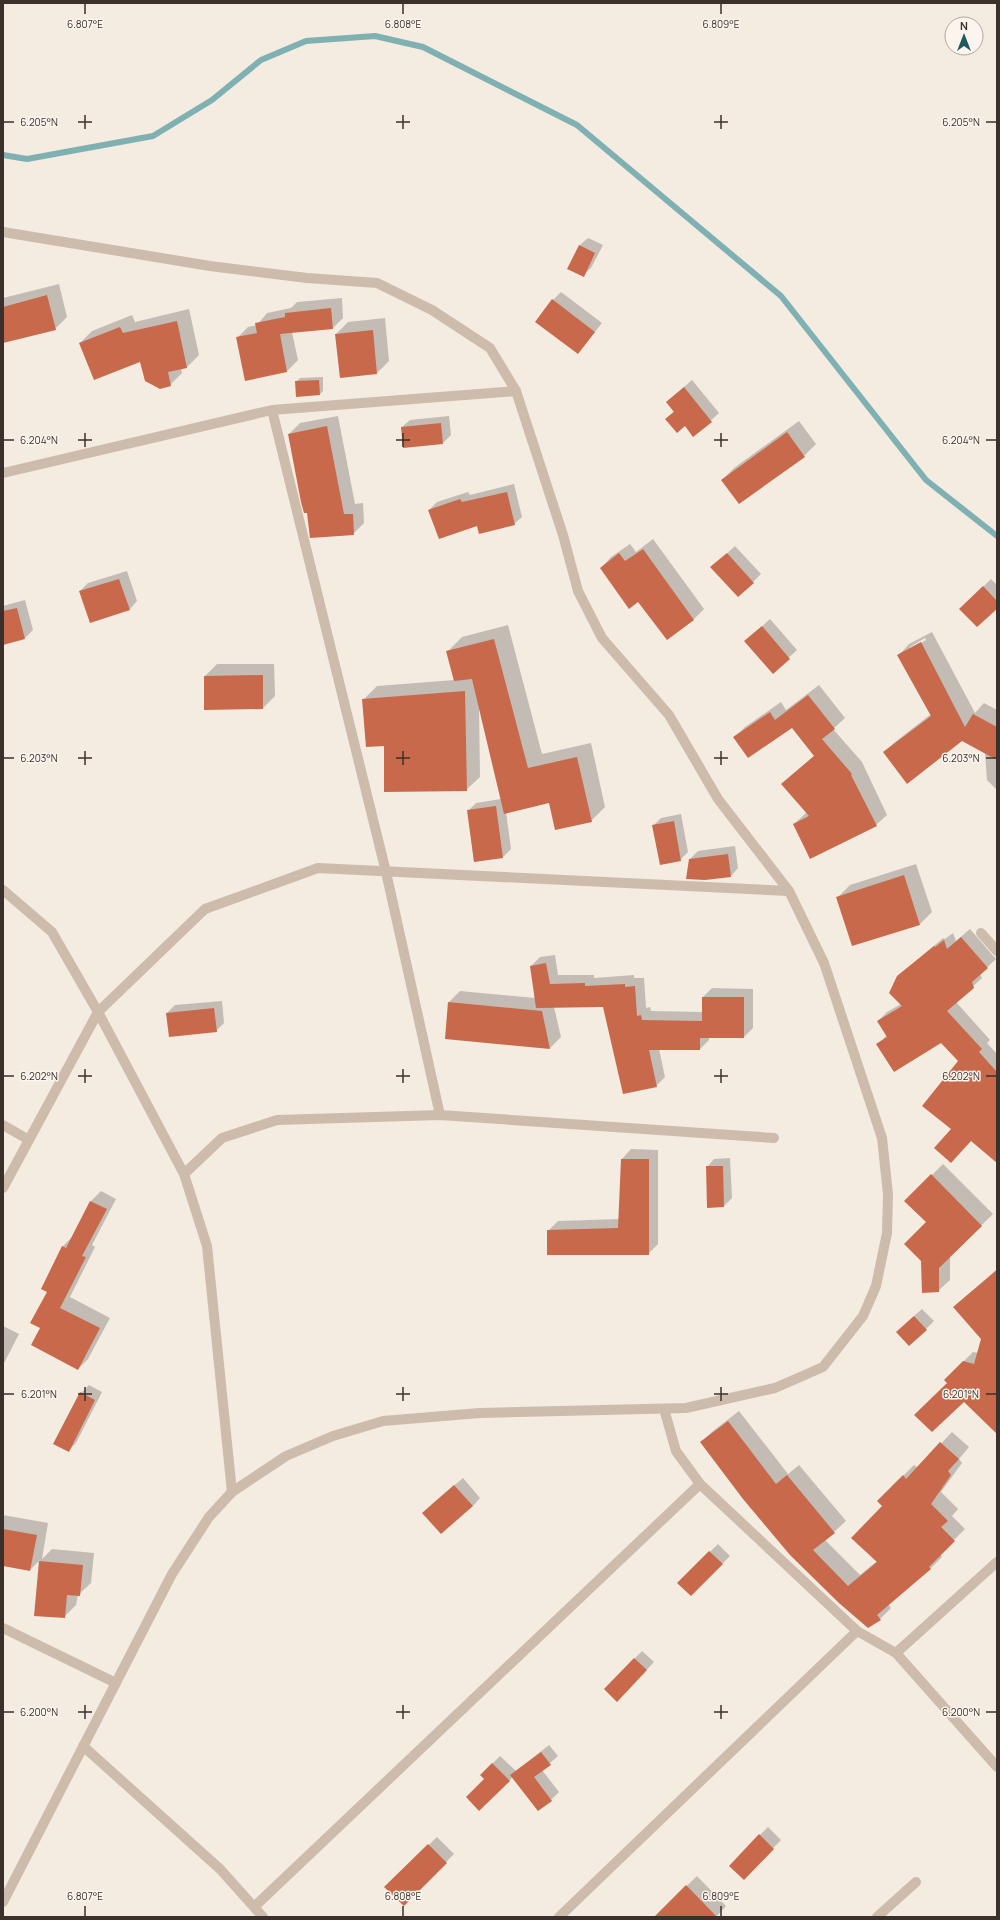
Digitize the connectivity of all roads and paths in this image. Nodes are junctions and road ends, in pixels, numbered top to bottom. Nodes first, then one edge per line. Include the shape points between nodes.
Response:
1 (3, 232) edge
2 (516, 391) junction
3 (272, 410) junction
4 (3, 473) edge
5 (386, 872) junction
6 (3, 890) edge
7 (789, 891) junction
8 (980, 933) dead end
9 (997, 951) edge
10 (98, 1012) junction
11 (440, 1115) junction
12 (3, 1125) edge
13 (774, 1138) dead end
14 (29, 1140) junction
15 (184, 1174) junction
16 (3, 1188) edge
17 (664, 1408) junction
18 (700, 1484) junction
19 (232, 1492) junction
20 (997, 1562) edge
21 (3, 1628) edge
22 (857, 1631) junction
23 (896, 1653) junction
24 (116, 1683) junction
25 (83, 1746) junction
26 (997, 1767) edge
27 (916, 1882) dead end
28 (3, 1902) edge
29 (254, 1907) junction
30 (262, 1917) edge
31 (559, 1917) edge
32 (877, 1917) edge

1 - 2 street via 210,266 307,278 377,283 432,310 490,348
2 - 3 street
2 - 7 street via 563,535 578,592 602,638 669,715 718,799
3 - 4 street
3 - 5 street
5 - 7 street
5 - 10 street via 318,868 205,909
5 - 11 street
6 - 10 street via 52,932
7 - 17 street via 824,963 882,1138 888,1194 887,1233 876,1286 863,1316 823,1368 775,1388 686,1408
8 - 9 street
10 - 14 street
10 - 15 street
11 - 13 street
11 - 15 street via 277,1120 222,1138
12 - 14 street
14 - 16 street
15 - 19 street via 207,1246
17 - 18 street via 676,1451
17 - 19 street via 480,1413 383,1421 333,1436 286,1456
18 - 22 street
18 - 29 street
19 - 24 street via 209,1517 172,1574
20 - 23 street
21 - 24 street
22 - 23 street
22 - 31 street
23 - 26 street
24 - 25 street
25 - 28 street
25 - 29 street via 220,1869
27 - 32 street
29 - 30 street

